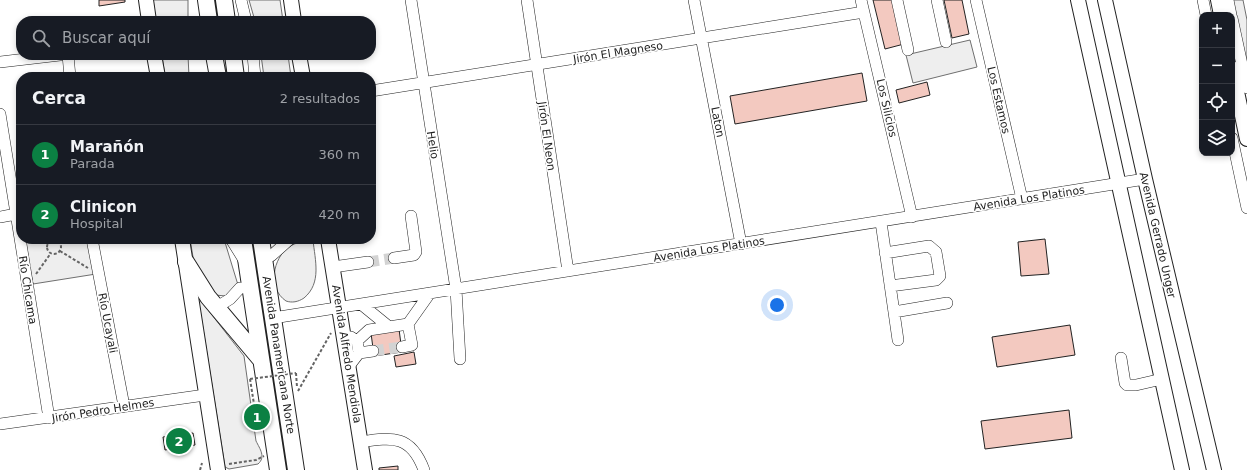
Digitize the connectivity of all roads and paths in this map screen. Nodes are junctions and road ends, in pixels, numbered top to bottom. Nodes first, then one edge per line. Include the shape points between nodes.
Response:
1 (146, 0) edge
2 (206, 0) edge
3 (224, 0) edge
4 (241, 0) edge
5 (291, 0) edge
6 (411, 0) edge
7 (527, 0) edge
8 (694, 0) edge
9 (862, 0) edge
10 (897, 0) edge
11 (937, 0) edge
12 (976, 0) edge
13 (1078, 0) edge
14 (1105, 0) edge
15 (1203, 0) edge
16 (1218, 0) edge
17 (1228, 0) edge
18 (864, 12) junction
19 (1205, 12) edge
20 (1220, 12) edge
21 (1230, 12) edge
22 (148, 16) edge
23 (208, 16) edge
24 (226, 16) edge
25 (245, 16) edge
26 (293, 16) edge
27 (1235, 32) edge
28 (702, 38) junction
29 (946, 42) dead end
30 (908, 50) dead end
31 (17, 60) edge
32 (68, 60) edge
33 (155, 60) edge
34 (214, 60) edge
35 (215, 60) edge
36 (234, 60) edge
37 (253, 60) edge
38 (300, 60) edge
39 (0, 62) edge
40 (537, 64) junction
41 (70, 72) edge
42 (157, 72) edge
43 (211, 72) edge
44 (217, 72) edge
45 (235, 72) edge
46 (255, 72) edge
47 (302, 72) edge
48 (423, 82) junction
49 (1235, 82) edge
50 (1247, 88) edge
51 (376, 90) edge
52 (0, 114) edge
53 (1247, 139) edge
54 (1235, 152) edge
55 (1145, 179) junction
56 (1120, 184) junction
57 (1022, 199) junction
58 (1247, 208) edge
59 (16, 214) joint
60 (411, 216) dead end
61 (0, 217) edge
62 (912, 217) junction
63 (881, 222) junction
64 (21, 244) edge
65 (49, 244) edge
66 (61, 244) edge
67 (93, 244) edge
68 (183, 244) edge
69 (233, 244) edge
70 (244, 244) edge
71 (262, 244) edge
72 (284, 244) edge
73 (329, 244) edge
74 (741, 244) junction
75 (60, 251) junction
76 (51, 253) junction
77 (885, 253) junction
78 (270, 256) dead end
79 (394, 258) tunnel mouth
80 (186, 262) junction
81 (368, 262) tunnel mouth
82 (246, 264) junction
83 (333, 267) junction
84 (568, 271) junction
85 (99, 275) junction
86 (27, 286) junction
87 (890, 286) junction
88 (240, 288) dead end
89 (456, 289) junction
90 (430, 293) junction
91 (360, 304) junction
92 (947, 304) dead end
93 (217, 307) junction
94 (340, 307) junction
95 (894, 312) junction
96 (273, 318) junction
97 (408, 324) junction
98 (388, 326) junction
99 (338, 331) junction
100 (898, 340) dead end
101 (358, 341) junction
102 (402, 347) dead end
103 (373, 351) tunnel mouth
104 (359, 353) junction
105 (1121, 358) dead end
106 (460, 359) dead end
107 (261, 360) junction
108 (349, 366) junction
109 (1162, 379) junction
110 (297, 387) dead end
111 (298, 391) dead end
112 (205, 395) junction
113 (252, 395) dead end
114 (124, 406) junction
115 (49, 418) junction
116 (0, 424) edge
117 (361, 442) junction
118 (264, 456) dead end
119 (202, 463) dead end
120 (222, 467) edge
121 (200, 470) edge
122 (275, 470) edge
123 (296, 470) edge
124 (365, 470) edge
125 (424, 470) edge
126 (1182, 470) edge
127 (1214, 470) edge

1 - 22 main road
2 - 23 highway
3 - 24 highway
4 - 25 street
5 - 26 main road
6 - 48 street, Helio
7 - 40 street, Jirón El Neon
8 - 28 street, Laton
9 - 18 street, Los Silicios
10 - 30 street
11 - 29 street
12 - 57 street, Los Estamos
13 - 56 main road
14 - 55 main road, Avenida Gerrado Unger
15 - 19 street
16 - 20 main road
17 - 21 street
18 - 28 street, Jirón El Magneso
18 - 62 street, Los Silicios
27 - 50 street
28 - 40 street, Jirón El Magneso
28 - 74 street, Laton
31 - 39 street
32 - 41 street
33 - 42 main road
34 - 43 street
35 - 44 highway
36 - 45 highway
37 - 46 street
38 - 47 main road
40 - 48 street, Jirón El Magneso
40 - 84 street, Jirón El Neon
48 - 51 street, Jirón El Magneso
48 - 89 street, Helio
49 - 53 main road
52 - 59 street, Río Chicama
54 - 58 street
55 - 56 street, Avenida Los Platinos
55 - 127 main road, Avenida Gerrado Unger
56 - 57 street, Avenida Los Platinos
56 - 109 main road
57 - 62 street, Avenida Los Platinos
59 - 61 street
60 - 79 street via 416,252 414,255
62 - 63 street, Avenida Los Platinos
63 - 74 street, Avenida Los Platinos
63 - 77 street
64 - 86 street, Río Chicama
65 - 76 path
66 - 75 path
67 - 85 street, Río Ucayali
68 - 80 main road
69 - 82 street
70 - 82 highway, Avenida Panamericana Norte
71 - 96 highway, Avenida Panamericana Norte
72 - 78 street
73 - 83 main road, Avenida Alfredo Mendiola
74 - 84 street, Avenida Los Platinos
75 - 76 path
75 - 85 path
76 - 86 path
77 - 87 street
77 - 87 street via 929,246 936,252 940,276 936,280
80 - 93 highway via 197,282
80 - 112 main road
81 - 83 street
82 - 107 highway, Avenida Panamericana Norte
83 - 94 main road, Avenida Alfredo Mendiola
84 - 89 street, Avenida Los Platinos
85 - 114 street, Río Ucayali
86 - 115 street, Río Chicama
87 - 95 street
88 - 93 street via 230,299
89 - 90 street, Avenida Los Platinos
89 - 106 street, Helio
90 - 91 street, Avenida Los Platinos
90 - 97 street
91 - 94 street, Avenida Los Platinos
91 - 98 street
92 - 95 street
93 - 107 highway
94 - 96 street, Avenida Los Platinos
94 - 99 main road, Avenida Alfredo Mendiola
95 - 100 street
96 - 123 highway, Avenida Panamericana Norte
97 - 98 street
97 - 102 street via 412,345
98 - 101 street via 369,330
99 - 101 street
99 - 108 main road, Avenida Alfredo Mendiola
99 - 111 path
101 - 104 street
103 - 104 street
104 - 108 street
105 - 109 street via 1127,385
107 - 122 highway, Avenida Panamericana Norte
108 - 117 main road, Avenida Alfredo Mendiola
109 - 126 main road
110 - 113 path, bridge via 296,373 250,379
112 - 114 street, Jirón Pedro Helmes
112 - 120 main road
114 - 115 street, Jirón Pedro Helmes
115 - 116 street, Jirón Pedro Helmes
117 - 124 main road, Avenida Alfredo Mendiola
117 - 125 street via 379,439 399,440 417,454
118 - 120 path
119 - 121 path

